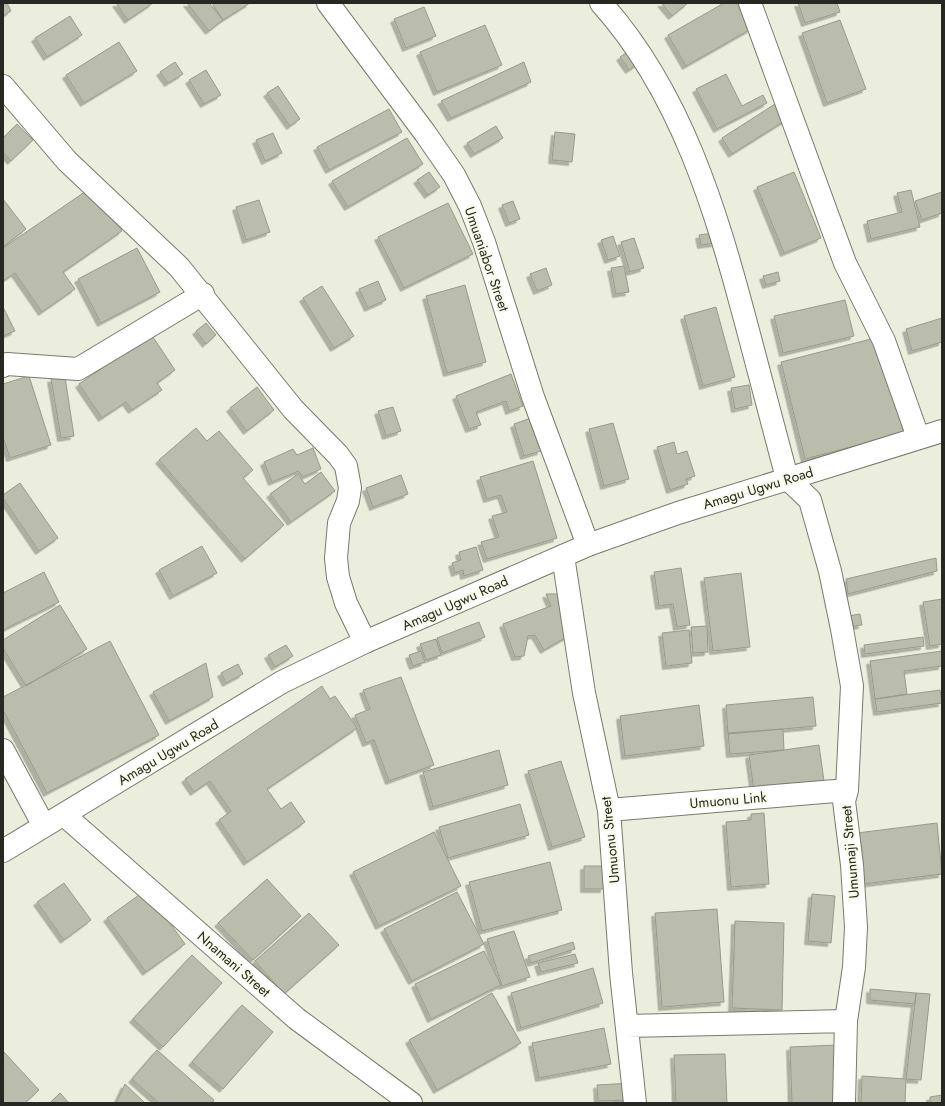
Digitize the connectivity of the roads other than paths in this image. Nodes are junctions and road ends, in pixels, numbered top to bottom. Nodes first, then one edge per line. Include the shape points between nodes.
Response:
1 (601, 3) edge
2 (750, 3) edge
3 (335, 5) edge
4 (3, 86) edge
5 (203, 294) junction
6 (3, 366) edge
7 (942, 431) edge
8 (918, 437) junction
9 (787, 478) junction
10 (588, 545) junction
11 (563, 556) junction
12 (365, 642) junction
13 (3, 750) edge
14 (847, 790) junction
15 (609, 810) junction
16 (64, 815) junction
17 (44, 826) junction
18 (3, 851) edge
19 (846, 1021) junction
20 (627, 1026) junction
21 (411, 1103) edge
22 (635, 1103) edge
23 (844, 1103) edge

1 - 9 street via 624,28 645,60 686,139 703,179 725,245
2 - 8 street via 845,263 884,341
3 - 10 street, Umuaniabor Street via 426,133 454,175 470,206 484,242 533,397
4 - 5 street via 67,161 179,267
5 - 6 street via 78,369 7,364
5 - 12 street via 241,346 293,409 346,466 350,488 348,502 339,523 336,558 338,577 346,603
7 - 8 street, Amagu Ugwu Road
8 - 9 street, Amagu Ugwu Road via 826,468
9 - 10 street, Amagu Ugwu Road
9 - 14 street, Umunnaji Street via 810,500 830,571 842,629 852,686
10 - 11 street, Amagu Ugwu Road
11 - 12 street, Amagu Ugwu Road
11 - 15 street, Umuonu Street via 584,693
12 - 16 street, Amagu Ugwu Road via 282,682
13 - 17 street
14 - 15 street, Umuonu Link
14 - 19 street, Umunnaji Street via 844,801 856,927 854,967
15 - 20 street, Umuonu Street
16 - 17 street, Amagu Ugwu Road
16 - 21 street, Nnamani Street via 297,1019
17 - 18 street, Amagu Ugwu Road
19 - 20 street
19 - 23 street, Umunnaji Street
20 - 22 street, Umuonu Street

